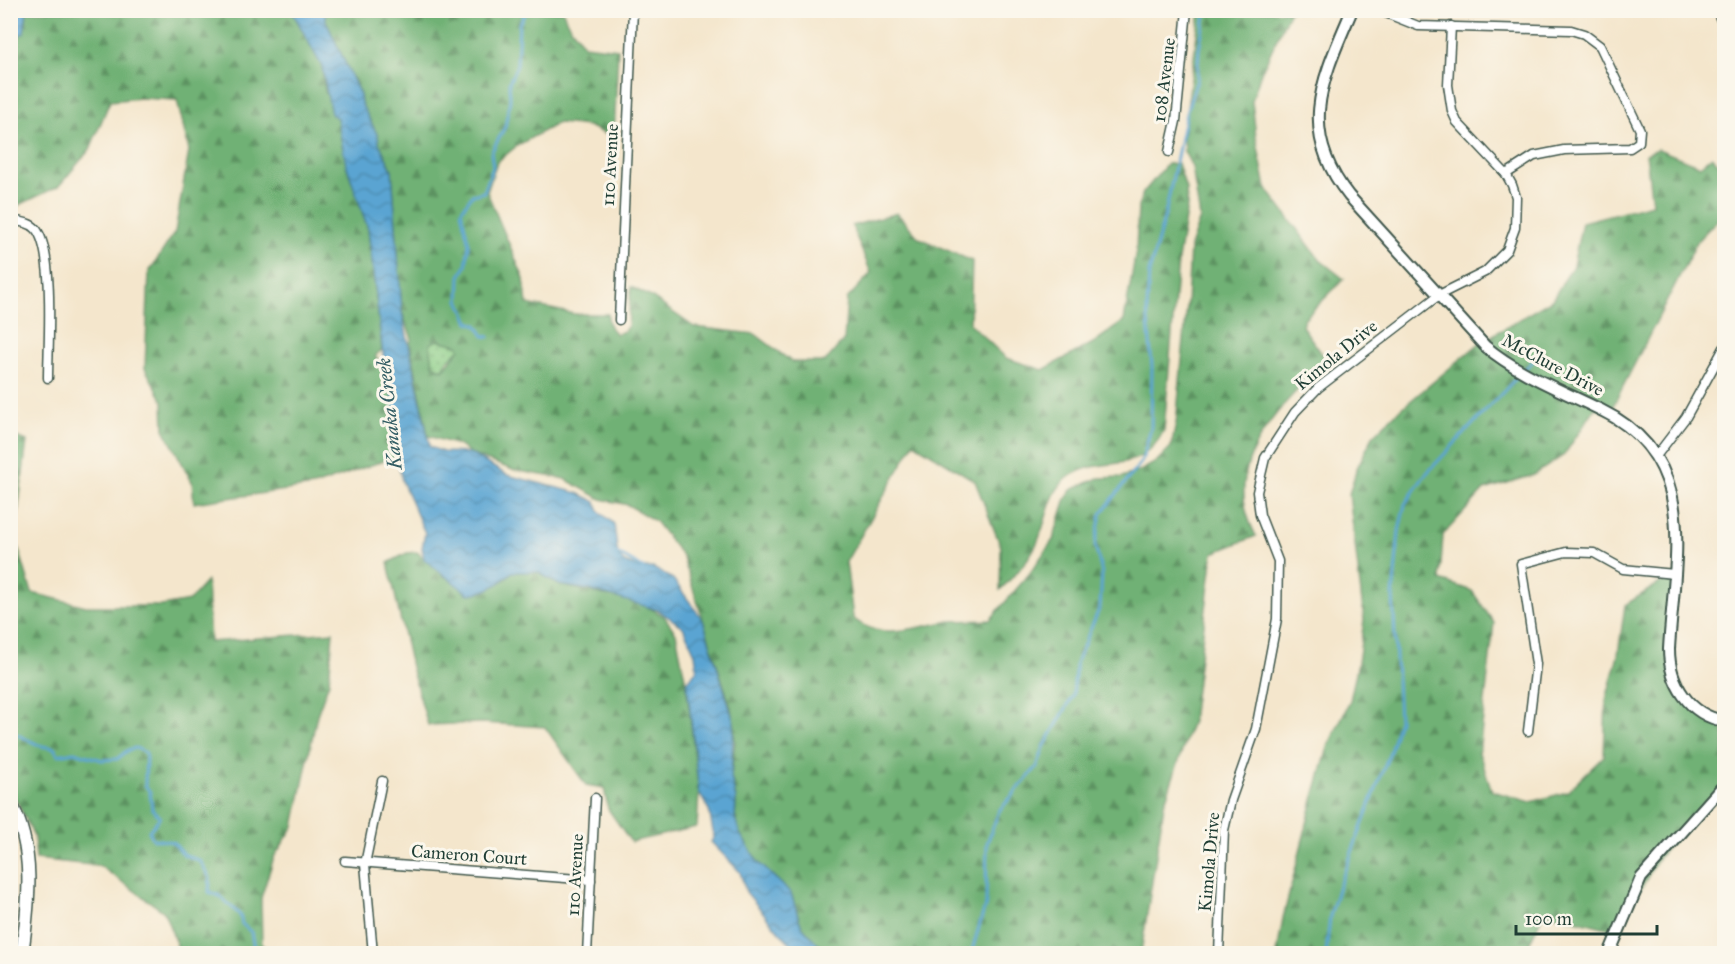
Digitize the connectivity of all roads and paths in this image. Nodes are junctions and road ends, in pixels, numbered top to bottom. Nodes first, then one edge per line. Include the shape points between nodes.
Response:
1 (633, 10) edge
2 (1187, 10) edge
3 (1353, 10) edge
4 (1378, 10) edge
5 (1719, 10) edge
6 (1725, 22) edge
7 (1451, 26) junction
8 (1169, 152) dead end
9 (1506, 174) junction
10 (10, 221) edge
11 (1439, 295) junction
12 (619, 321) dead end
13 (1725, 348) edge
14 (48, 378) dead end
15 (1657, 455) junction
16 (1674, 574) junction
17 (1725, 721) edge
18 (1528, 731) dead end
19 (382, 782) dead end
20 (1725, 785) edge
21 (595, 798) dead end
22 (10, 802) edge
23 (345, 861) dead end
24 (365, 864) junction
25 (591, 880) junction
26 (22, 954) edge
27 (373, 954) edge
28 (587, 954) edge
29 (1219, 954) edge
30 (1609, 954) edge

1 - 12 street, 110 Avenue
2 - 8 street, 108 Avenue via 1176,121
3 - 11 street, McClure Drive via 1322,86 1319,118 1324,149 1343,188
4 - 7 street via 1410,24
5 - 6 main road
7 - 9 street, Kimola Drive via 1448,86 1452,111 1457,122
7 - 9 street via 1571,30 1584,34 1600,46 1640,130 1639,142 1630,148 1564,150 1534,156
9 - 11 street, Kimola Drive via 1516,197 1507,250 1485,272
10 - 14 street via 32,225 46,252
11 - 15 street, McClure Drive via 1496,354 1624,422
11 - 29 street, Kimola Drive via 1305,399 1261,467 1258,507 1278,561 1277,619 1256,729 1224,830
13 - 15 street via 1686,417
15 - 16 street, McClure Drive via 1670,483 1676,511
16 - 17 street, McClure Drive via 1669,649 1673,677 1694,707
16 - 18 street via 1623,568 1594,554 1566,552 1521,564 1536,664
19 - 24 street
20 - 30 street via 1641,878
21 - 25 street, 110 Avenue
22 - 26 main road via 22,825 27,850
23 - 24 street, Cameron Court
24 - 25 street, Cameron Court
24 - 27 street
25 - 28 street, 110 Avenue

